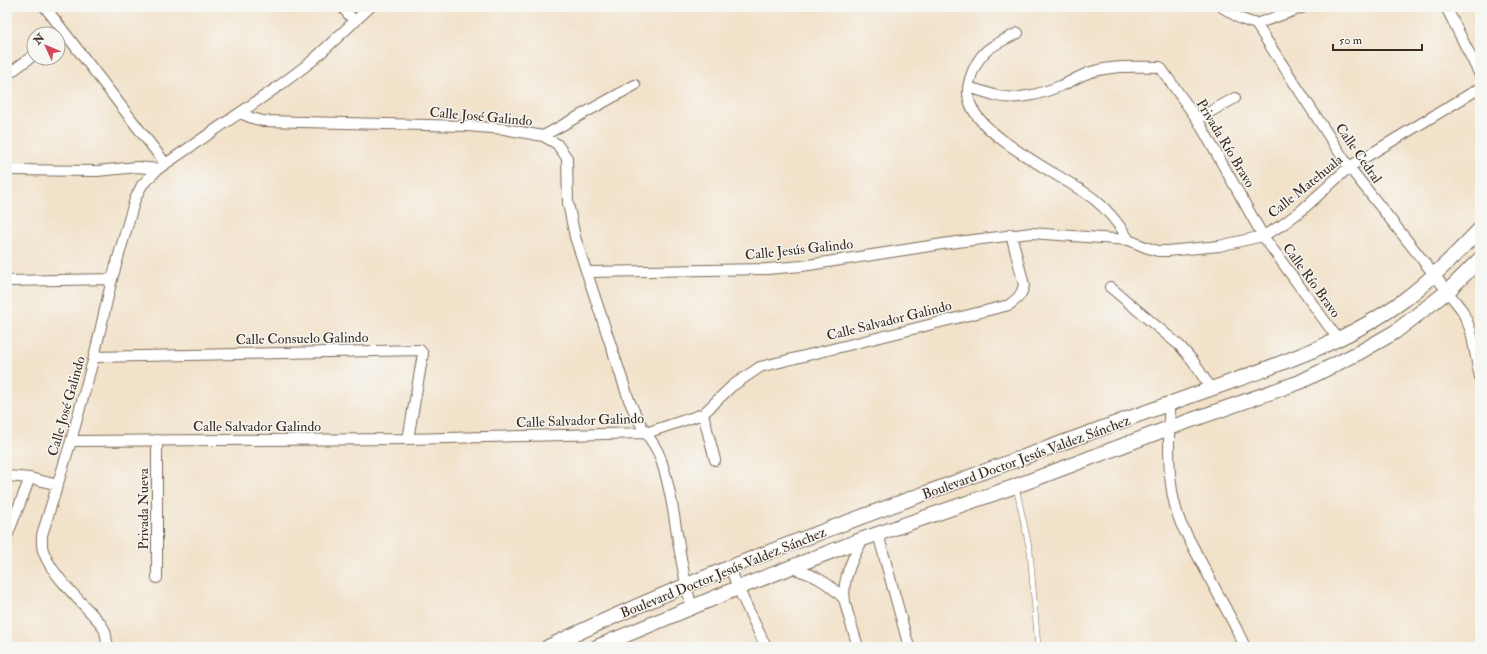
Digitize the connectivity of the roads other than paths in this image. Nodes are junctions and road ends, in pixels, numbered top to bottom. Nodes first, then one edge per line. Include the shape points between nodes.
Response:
1 (45, 7) edge
2 (342, 7) edge
3 (370, 7) edge
4 (1222, 7) edge
5 (1304, 7) edge
6 (1446, 7) edge
7 (355, 22) junction
8 (1256, 24) junction
9 (57, 26) edge
10 (1018, 33) dead end
11 (66, 39) edge
12 (26, 61) edge
13 (7, 75) edge
14 (1480, 75) edge
15 (635, 85) dead end
16 (968, 87) junction
17 (1480, 88) edge
18 (1235, 98) dead end
19 (240, 113) junction
20 (1197, 119) junction
21 (543, 136) junction
22 (161, 166) junction
23 (1349, 167) junction
24 (7, 170) edge
25 (1480, 229) edge
26 (1012, 234) junction
27 (1263, 236) junction
28 (1129, 240) junction
29 (1480, 259) edge
30 (588, 272) junction
31 (1434, 275) junction
32 (112, 279) junction
33 (7, 281) edge
34 (1110, 287) dead end
35 (1448, 291) junction
36 (1338, 339) junction
37 (94, 357) junction
38 (1480, 378) edge
39 (1211, 389) junction
40 (1169, 404) junction
41 (703, 414) junction
42 (1169, 428) junction
43 (646, 433) junction
44 (408, 438) junction
45 (157, 440) junction
46 (71, 442) junction
47 (715, 460) dead end
48 (7, 476) edge
49 (30, 478) junction
50 (58, 485) junction
51 (1016, 486) junction
52 (878, 534) junction
53 (7, 536) edge
54 (863, 539) junction
55 (730, 567) junction
56 (791, 568) junction
57 (157, 578) dead end
58 (685, 585) junction
59 (738, 588) junction
60 (845, 600) junction
61 (692, 606) junction
62 (108, 647) edge
63 (548, 647) edge
64 (597, 647) edge
65 (766, 647) edge
66 (858, 647) edge
67 (909, 647) edge
68 (1038, 647) edge
69 (1245, 647) edge

1 - 9 street
2 - 7 street
3 - 7 street, Calle José Galindo
4 - 8 street via 1241,19
5 - 8 street
6 - 14 street
7 - 19 street, Calle José Galindo via 312,61
8 - 23 street, Calle Cedral
10 - 16 street via 992,46 980,57
11 - 22 street
12 - 13 street
15 - 21 street
16 - 20 street, Privada Río Bravo via 998,96 1028,96 1062,85 1089,72 1117,67 1160,67
16 - 28 street via 970,103 979,118 998,136 1094,199 1114,217
17 - 23 street, Calle Matehuala
18 - 20 street
19 - 21 street, Calle José Galindo via 263,121 466,126
19 - 22 street, Calle José Galindo
20 - 27 street, Privada Río Bravo
21 - 30 street, Calle José Galindo via 557,144 567,158 571,222
22 - 24 street via 97,171
22 - 32 street, Calle José Galindo via 142,185 135,199
23 - 27 street, Calle Matehuala via 1302,210
23 - 31 street, Calle Cedral
25 - 31 main road, Boulevard Doctor Jesús Valdez Sánchez
26 - 28 street, Calle Matehuala
26 - 30 street, Calle Jesús Galindo via 802,266 767,269
26 - 41 street, Calle Salvador Galindo via 1024,285 1018,298 1009,305 760,367 732,386
27 - 28 street, Calle Matehuala via 1219,246 1167,251 1158,251
27 - 36 street, Calle Río Bravo
29 - 35 main road, Boulevard Doctor Jesús Valdez Sánchez
30 - 43 street, Calle José Galindo via 629,400
31 - 35 street, Calle Cedral
31 - 36 main road, Boulevard Doctor Jesús Valdez Sánchez via 1404,300
32 - 33 street
32 - 37 street, Calle José Galindo
34 - 39 street via 1180,346
35 - 38 street, Calle Cedral via 1462,310 1471,331
35 - 42 main road, Boulevard Doctor Jesús Valdez Sánchez via 1395,332 1300,382
36 - 39 main road, Boulevard Doctor Jesús Valdez Sánchez
37 - 44 street, Calle Consuelo Galindo via 420,350 423,354
37 - 46 street, Calle José Galindo
39 - 40 main road, Boulevard Doctor Jesús Valdez Sánchez
40 - 42 street
40 - 55 main road, Boulevard Doctor Jesús Valdez Sánchez
41 - 43 street, Calle Salvador Galindo
41 - 47 street
42 - 51 main road, Boulevard Doctor Jesús Valdez Sánchez
42 - 69 street via 1169,475 1175,509
43 - 44 street, Calle Salvador Galindo
43 - 58 street, Calle José Galindo via 661,460 674,514
44 - 45 street, Calle Salvador Galindo
45 - 46 street, Calle Salvador Galindo
45 - 57 street, Privada Nueva
46 - 50 street, Calle José Galindo
48 - 49 street
49 - 50 street
49 - 53 street
50 - 62 street, Calle José Galindo via 42,535 43,552 54,572 101,624
51 - 52 main road, Boulevard Doctor Jesús Valdez Sánchez
51 - 68 lane via 1030,551
52 - 54 main road, Boulevard Doctor Jesús Valdez Sánchez
52 - 67 street
54 - 56 main road, Boulevard Doctor Jesús Valdez Sánchez
54 - 60 street via 849,568
55 - 58 main road, Boulevard Doctor Jesús Valdez Sánchez
55 - 59 street
56 - 59 main road, Boulevard Doctor Jesús Valdez Sánchez
56 - 60 street via 821,579
58 - 61 street, Calle José Galindo
58 - 63 main road, Boulevard Doctor Jesús Valdez Sánchez
59 - 61 main road, Boulevard Doctor Jesús Valdez Sánchez
59 - 65 street
60 - 66 street
61 - 64 main road, Boulevard Doctor Jesús Valdez Sánchez

